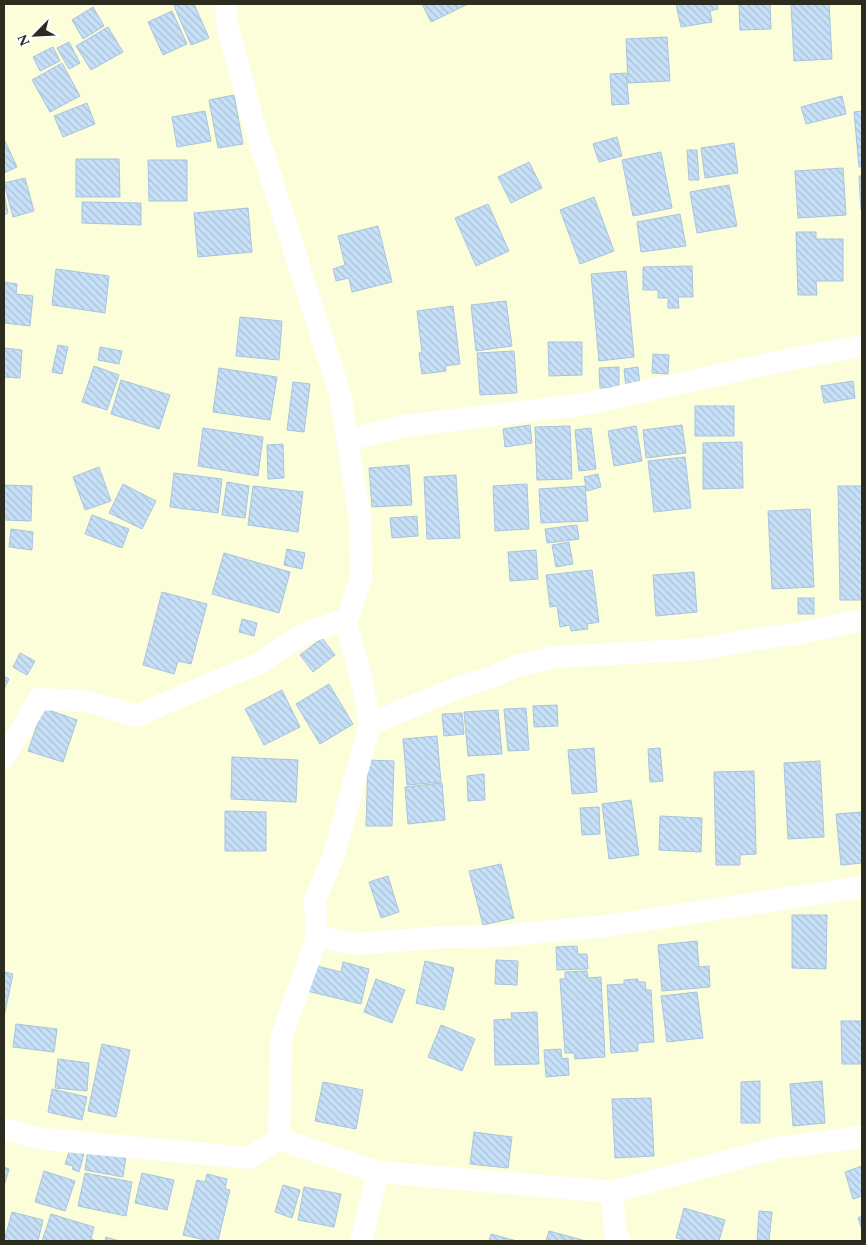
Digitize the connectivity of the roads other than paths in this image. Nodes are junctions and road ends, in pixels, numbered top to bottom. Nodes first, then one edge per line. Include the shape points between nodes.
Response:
1 (227, 4) edge
2 (862, 346) edge
3 (347, 440) junction
4 (345, 619) junction
5 (862, 620) edge
6 (370, 724) junction
7 (4, 758) edge
8 (862, 887) edge
9 (317, 937) junction
10 (4, 1129) edge
11 (862, 1137) edge
12 (279, 1139) junction
13 (378, 1172) junction
14 (612, 1192) junction
15 (617, 1240) edge
16 (361, 1241) edge

1 - 3 street via 227,24 252,121 340,394
2 - 3 street via 586,404 404,426
3 - 4 street via 360,518 361,578
4 - 6 street
4 - 7 street via 304,634 259,664 136,716 86,701 39,699
5 - 6 street via 702,649 555,657 517,666
6 - 9 street via 334,854 315,900
8 - 9 street via 606,926 499,936 355,944
9 - 12 street via 281,1038
10 - 12 street via 43,1139 250,1158
11 - 14 street via 777,1148
12 - 13 street
13 - 14 street
13 - 16 street
14 - 15 street

